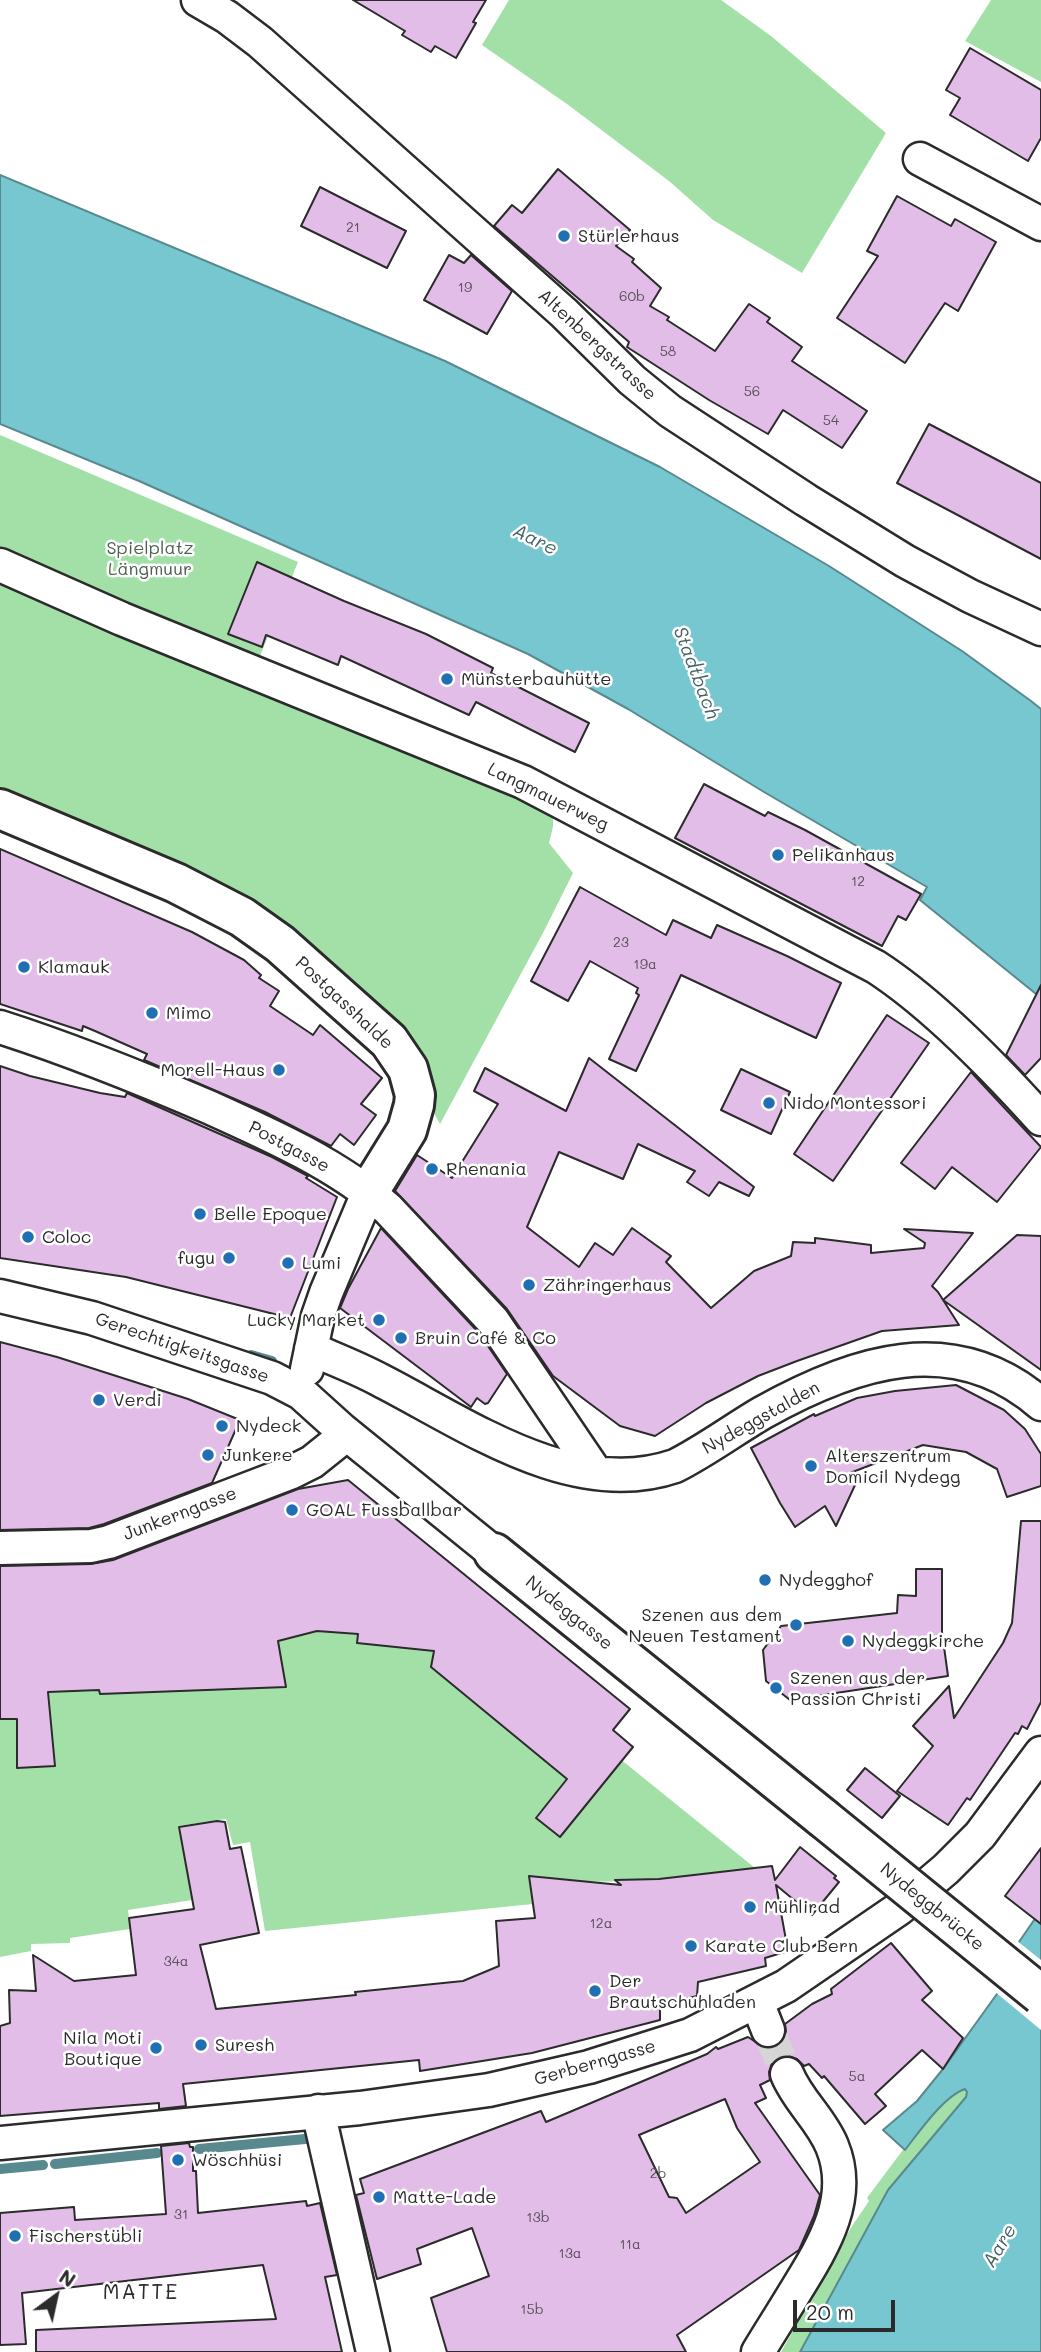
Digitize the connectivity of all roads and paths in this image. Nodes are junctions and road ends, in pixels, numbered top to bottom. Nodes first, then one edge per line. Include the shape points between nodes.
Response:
1 (198, 0) edge
2 (920, 159) dead end
3 (1041, 224) edge
4 (0, 565) edge
5 (1041, 629) edge
6 (0, 810) edge
7 (0, 1027) edge
8 (1041, 1119) edge
9 (368, 1192) junction
10 (0, 1296) edge
11 (311, 1349) junction
12 (301, 1393) junction
13 (1041, 1404) edge
14 (347, 1434) junction
15 (596, 1473) junction
16 (0, 1548) edge
17 (494, 1553) joint
18 (1041, 1753) edge
19 (823, 1818) joint
20 (1041, 1995) edge
21 (786, 2074) tunnel mouth
22 (318, 2112) junction
23 (0, 2143) edge
24 (373, 2352) edge
25 (758, 2352) edge

1 - 5 street, Altenbergstrasse via 260,42 670,411 905,561
2 - 3 street
4 - 8 street, Langmauerweg via 523,782 876,967 947,1026
6 - 9 street, Postgasshalde via 219,904 280,944 380,1032 408,1069 415,1095 408,1130
7 - 9 street, Postgasse via 138,1077 264,1132
9 - 11 street, Postgasshalde via 326,1293
9 - 15 street, Postgasse via 471,1296 518,1355
10 - 12 street, Gerechtigkeitsgasse via 92,1318 272,1378
11 - 12 street, Postgasshalde
11 - 15 street, Nydeggstalden via 379,1379 462,1426 545,1460
12 - 14 street, Gerechtigkeitsgasse
13 - 15 street, Nydeggstalden via 981,1367 947,1359 900,1361 870,1367 793,1396 675,1466 627,1476
14 - 16 street, Junkerngasse via 292,1472 109,1542
14 - 17 street, Nydeggasse
17 - 19 street, Nydeggasse
18 - 22 street, Gerberngasse via 964,1852 900,1908 786,1986 762,2016 589,2067 489,2090
19 - 20 street, Nydeggbrücke, bridge
21 - 25 street via 829,2139 839,2168 840,2189 834,2220 819,2254
22 - 23 street, Gerberngasse
22 - 24 street

